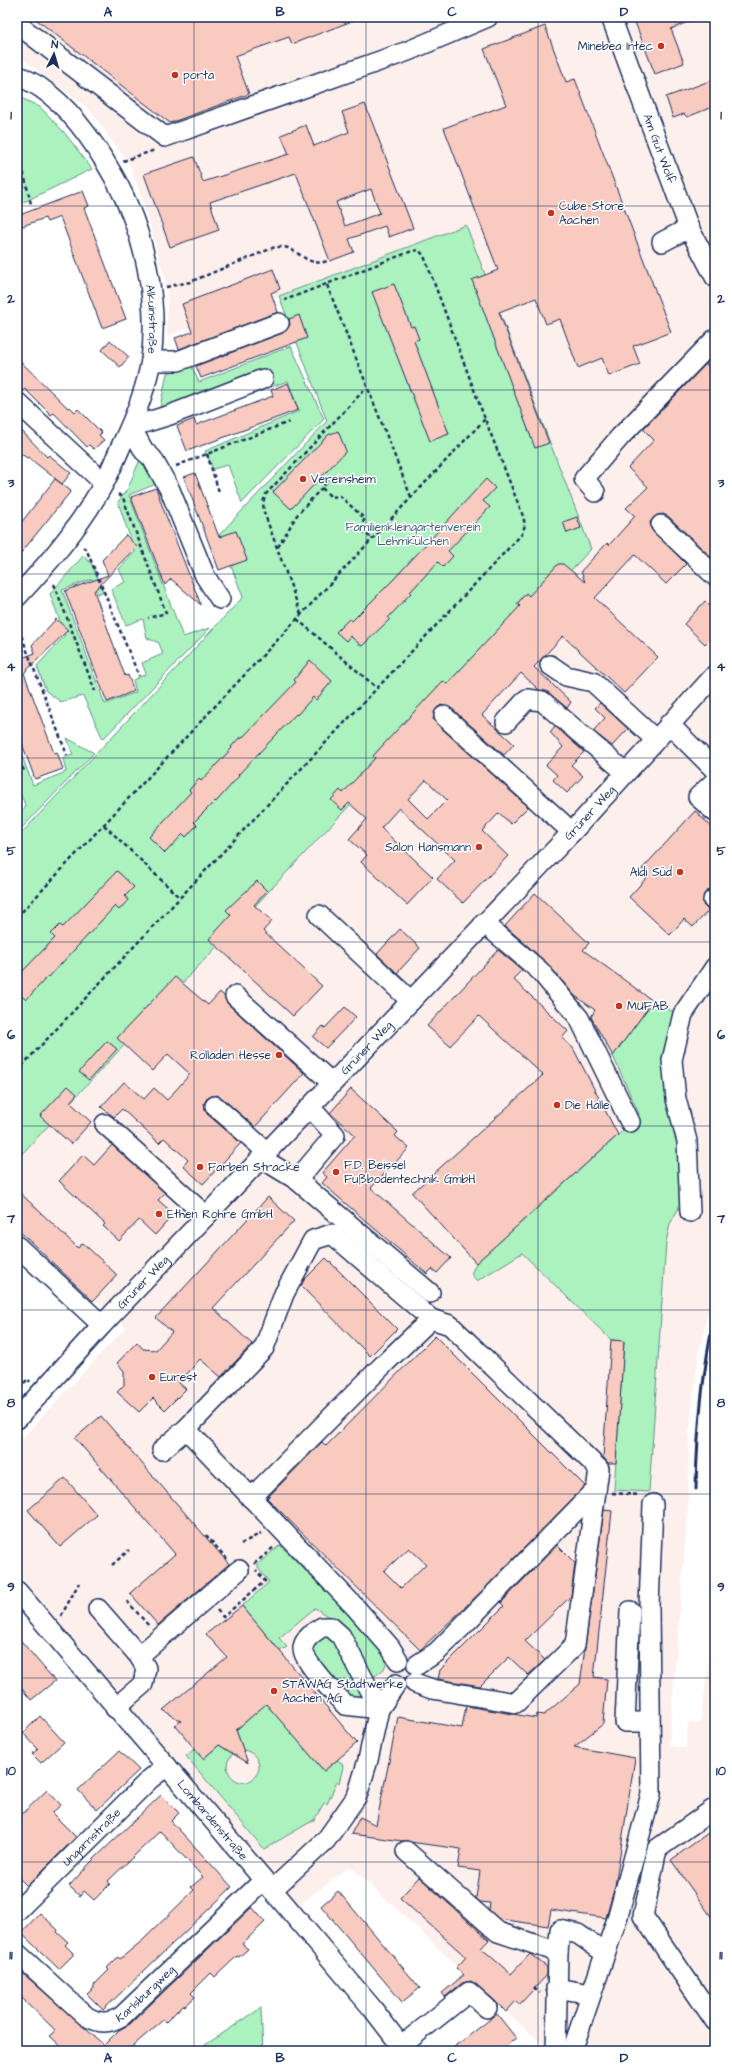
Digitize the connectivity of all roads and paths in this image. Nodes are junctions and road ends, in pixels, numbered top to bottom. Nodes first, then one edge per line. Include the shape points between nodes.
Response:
1 (485, 17) edge
2 (611, 17) edge
3 (17, 24) edge
4 (22, 78) edge
5 (17, 119) edge
6 (17, 145) edge
7 (21, 166) junction
8 (17, 168) edge
9 (31, 204) dead end
10 (689, 228) junction
11 (662, 242) dead end
12 (327, 261) dead end
13 (715, 277) edge
14 (327, 285) junction
15 (150, 290) junction
16 (285, 300) dead end
17 (279, 323) dead end
18 (715, 339) edge
19 (150, 361) junction
20 (263, 379) dead end
21 (366, 388) junction
22 (17, 402) edge
23 (484, 419) junction
24 (289, 422) dead end
25 (131, 427) junction
26 (206, 454) junction
27 (159, 470) junction
28 (329, 480) dead end
29 (322, 488) junction
30 (111, 489) junction
31 (219, 492) dead end
32 (594, 492) dead end
33 (411, 497) junction
34 (661, 524) dead end
35 (69, 535) junction
36 (372, 539) junction
37 (278, 548) junction
38 (715, 576) edge
39 (54, 584) dead end
40 (17, 597) edge
41 (220, 599) dead end
42 (301, 614) junction
43 (148, 618) dead end
44 (297, 619) junction
45 (17, 631) edge
46 (550, 665) dead end
47 (715, 675) edge
48 (139, 676) dead end
49 (377, 688) junction
50 (95, 691) dead end
51 (444, 716) dead end
52 (506, 722) dead end
53 (669, 724) junction
54 (655, 739) junction
55 (17, 754) edge
56 (67, 755) dead end
57 (715, 770) edge
58 (24, 771) dead end
59 (625, 772) junction
60 (715, 780) edge
61 (715, 812) edge
62 (104, 825) junction
63 (572, 832) junction
64 (179, 896) junction
65 (319, 916) dead end
66 (17, 917) edge
67 (484, 923) junction
68 (715, 966) edge
69 (235, 996) dead end
70 (411, 1001) junction
71 (18, 1069) edge
72 (332, 1084) junction
73 (215, 1106) dead end
74 (310, 1107) junction
75 (630, 1122) dead end
76 (105, 1124) dead end
77 (264, 1155) junction
78 (297, 1180) junction
79 (690, 1212) dead end
80 (206, 1216) junction
81 (17, 1246) edge
82 (430, 1293) dead end
83 (431, 1319) junction
84 (102, 1325) junction
85 (28, 1379) dead end
86 (18, 1388) edge
87 (17, 1419) edge
88 (186, 1429) junction
89 (162, 1450) dead end
90 (605, 1492) junction
91 (251, 1498) junction
92 (649, 1500) joint
93 (206, 1535) dead end
94 (258, 1536) dead end
95 (287, 1536) junction
96 (240, 1544) dead end
97 (129, 1550) dead end
98 (226, 1557) dead end
99 (112, 1565) dead end
100 (239, 1570) dead end
101 (79, 1583) dead end
102 (17, 1591) edge
103 (127, 1601) dead end
104 (500, 1602) dead end
105 (236, 1606) dead end
106 (98, 1609) dead end
107 (478, 1610) junction
108 (630, 1611) dead end
109 (63, 1613) dead end
110 (138, 1613) dead end
111 (139, 1656) junction
112 (398, 1660) junction
113 (417, 1665) junction
114 (415, 1683) junction
115 (396, 1684) junction
116 (115, 1708) junction
117 (379, 1709) junction
118 (650, 1722) junction
119 (167, 1766) junction
120 (715, 1808) edge
121 (406, 1851) dead end
122 (268, 1885) junction
123 (17, 1911) edge
124 (558, 1952) junction
125 (17, 1953) edge
126 (605, 1953) junction
127 (556, 1988) junction
128 (591, 1994) junction
129 (487, 2008) dead end
130 (715, 2021) edge
131 (403, 2048) edge
132 (556, 2051) edge
133 (572, 2051) edge

1 - 3 street via 408,50 165,137
2 - 10 street, Am Gut Wolf
4 - 5 path
4 - 15 street, Alkuinstraße via 41,88 68,112 108,166 123,193 137,230
6 - 7 path
7 - 8 path
7 - 9 path
10 - 11 street
10 - 13 street, Am Gut Wolf
12 - 15 path via 308,261 288,248 275,247 190,282
14 - 16 path
14 - 21 path
14 - 23 path via 419,250 424,256
15 - 19 street, Alkuinstraße via 154,316
17 - 19 street via 178,361
18 - 32 street via 620,437 584,480
19 - 25 street, Alkuinstraße via 138,412
20 - 25 street via 170,415
21 - 33 path
21 - 37 path via 266,494 263,502 264,512
22 - 30 street
23 - 33 path
23 - 49 path via 523,516 525,525 522,534
24 - 26 path
25 - 27 street via 144,451
25 - 30 street, Alkuinstraße
26 - 27 path
26 - 31 path
27 - 41 street via 170,490 205,576
28 - 29 path
29 - 36 path via 331,497 340,496 365,519 359,527
29 - 37 path via 297,515
30 - 35 street, Alkuinstraße
30 - 43 path via 123,498 166,613
33 - 36 path
34 - 38 street
35 - 40 street, Alkuinstraße
35 - 48 path via 87,551
36 - 42 path
37 - 42 path
39 - 50 path
42 - 44 path
44 - 49 path
44 - 62 path
45 - 56 path via 21,635
46 - 54 street via 566,676 593,682
47 - 53 street, Grüner Weg
49 - 64 path
51 - 63 street
52 - 59 street via 527,699 542,701
53 - 54 street, Grüner Weg
53 - 57 street
54 - 59 street, Grüner Weg
55 - 58 path
59 - 63 street, Grüner Weg
60 - 61 street via 698,796
62 - 64 path
62 - 66 path
63 - 67 street, Grüner Weg
64 - 71 path
65 - 70 street
67 - 70 street, Grüner Weg
67 - 75 street via 540,971 578,1018
68 - 79 street via 683,1014 672,1060 676,1099 687,1141
69 - 72 street
70 - 72 street, Grüner Weg
72 - 74 street, Grüner Weg
73 - 77 street
74 - 77 street, Grüner Weg
74 - 78 street via 335,1135
76 - 80 street
77 - 78 street
77 - 80 street, Grüner Weg
78 - 82 street
80 - 84 street, Grüner Weg
81 - 84 street
83 - 88 street via 332,1234 313,1240 284,1294 264,1348
83 - 90 street via 450,1325 599,1469
83 - 91 street
84 - 87 street, Grüner Weg
85 - 86 path
88 - 89 street
88 - 91 street
90 - 92 path
90 - 107 street
90 - 114 street via 575,1645 516,1703 432,1690
91 - 95 street
92 - 118 street
93 - 98 path
94 - 96 path
95 - 105 path via 252,1566 265,1581
95 - 112 street via 390,1646
97 - 99 path
100 - 111 street
101 - 109 path
102 - 116 street, Lombardenstraße
103 - 110 path
104 - 107 street
106 - 111 street
107 - 113 street via 437,1652
108 - 118 street via 625,1722
111 - 116 street via 146,1668 143,1684
112 - 113 street via 406,1658
112 - 115 street via 391,1671 392,1680
113 - 114 street via 419,1676
114 - 115 street via 403,1688
115 - 117 street
116 - 119 street, Lombardenstraße
117 - 117 street via 341,1636 331,1627 322,1627 307,1638 302,1648 305,1658 345,1705
117 - 122 street, Karlsburgweg via 357,1796 326,1840
118 - 126 street via 651,1794 618,1916
119 - 122 street, Lombardenstraße
119 - 123 street, Ungarnstraße via 139,1790
120 - 130 street via 657,1849 643,1916
121 - 124 street via 498,1932
122 - 125 street, Karlsburgweg via 114,2021 104,2023 86,2016
122 - 131 street, Lombardenstraße
124 - 126 street via 560,1930 578,1934
124 - 127 street
126 - 128 street
127 - 128 street
127 - 132 street
128 - 133 street
129 - 131 street via 469,1992

